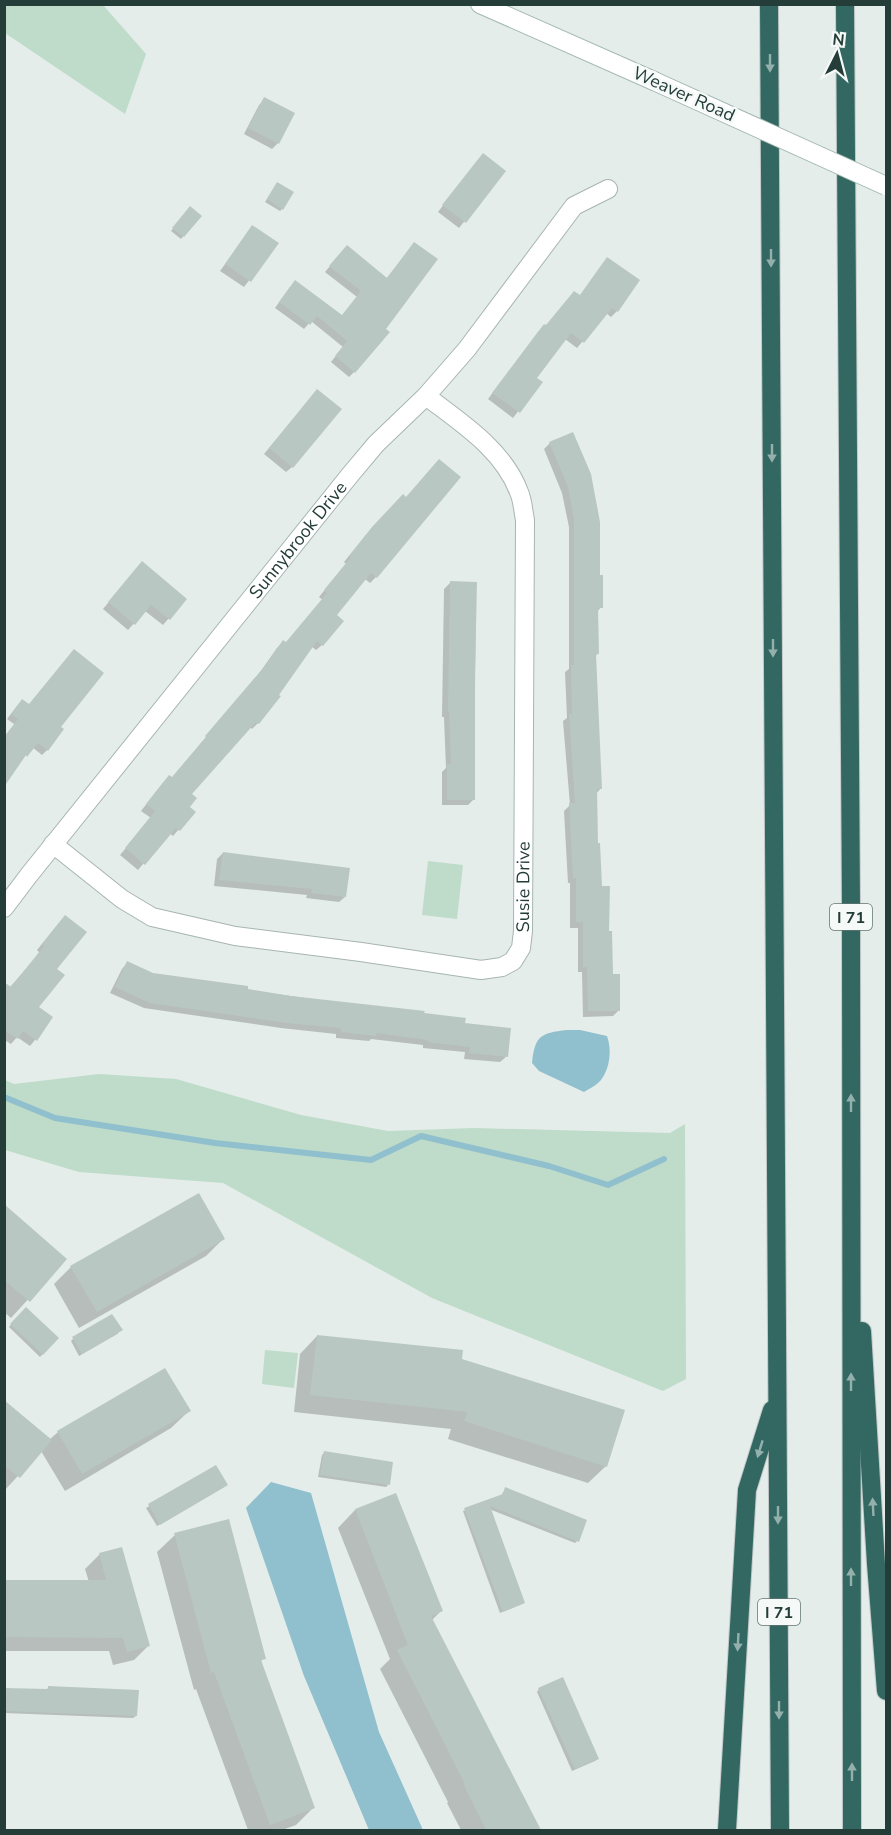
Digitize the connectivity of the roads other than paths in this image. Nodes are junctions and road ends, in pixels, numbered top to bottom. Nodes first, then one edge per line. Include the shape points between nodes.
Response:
1 (480, 4) edge
2 (769, 4) edge
3 (845, 4) edge
4 (886, 186) edge
5 (608, 189) dead end
6 (426, 396) junction
7 (53, 844) junction
8 (4, 908) edge
9 (851, 1140) junction
10 (777, 1394) junction
11 (886, 1691) edge
12 (727, 1830) edge
13 (780, 1830) edge
14 (852, 1830) edge

1 - 4 street, Weaver Road, bridge
2 -> 10 highway, I 71
9 -> 3 highway, I 71
5 - 6 street, Sunnybrook Drive via 574,206 496,313
6 - 7 street, Sunnybrook Drive via 350,475
6 - 7 street, Susie Drive via 488,445 520,494 525,520 524,931 521,948 513,961 481,970 235,936 152,917 122,899
7 - 8 street, Sunnybrook Drive
11 -> 9 highway
14 -> 9 highway, I 71
10 -> 12 highway via 747,1490
10 -> 13 highway, I 71

